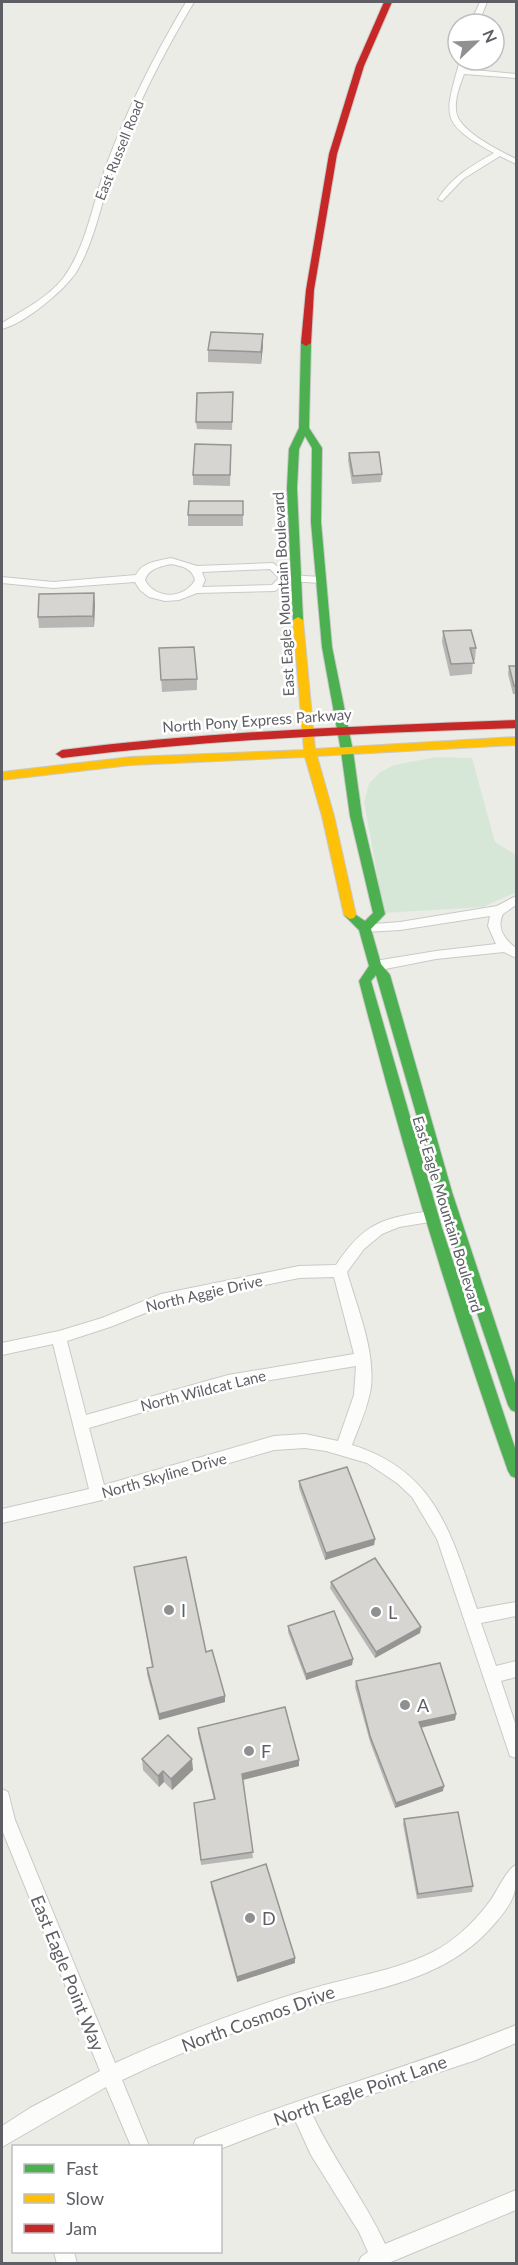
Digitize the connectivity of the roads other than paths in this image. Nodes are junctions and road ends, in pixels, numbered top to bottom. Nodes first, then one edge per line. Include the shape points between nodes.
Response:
1 (190, 2) edge
2 (388, 2) edge
3 (461, 72) edge
4 (472, 72) edge
5 (516, 76) edge
6 (500, 153) junction
7 (516, 162) edge
8 (442, 199) dead end
9 (2, 326) edge
10 (304, 428) junction
11 (195, 569) junction
12 (139, 578) junction
13 (291, 578) junction
14 (321, 579) junction
15 (2, 580) edge
16 (195, 590) junction
17 (516, 724) edge
18 (344, 730) junction
19 (307, 732) junction
20 (516, 741) edge
21 (346, 751) junction
22 (310, 753) junction
23 (49, 756) dead end
24 (25, 759) dead end
25 (2, 762) edge
26 (2, 776) edge
27 (516, 900) edge
28 (499, 910) junction
29 (365, 928) junction
30 (511, 951) edge
31 (375, 966) junction
32 (430, 1217) junction
33 (340, 1271) junction
34 (59, 1337) junction
35 (2, 1349) edge
36 (362, 1359) junction
37 (516, 1405) edge
38 (82, 1423) junction
39 (343, 1448) junction
40 (516, 1471) edge
41 (98, 1494) junction
42 (2, 1516) edge
43 (516, 1609) edge
44 (472, 1617) junction
45 (516, 1669) edge
46 (492, 1675) junction
47 (516, 1750) edge
48 (2, 1798) edge
49 (516, 1874) edge
50 (511, 1900) edge
51 (516, 2034) edge
52 (110, 2076) junction
53 (300, 2109) junction
54 (2, 2137) edge
55 (140, 2145) edge
56 (206, 2145) edge
57 (516, 2200) edge
58 (374, 2260) edge

1 - 9 street, East Russell Road via 142,91 118,146 76,264 49,297
2 - 10 main road, East Eagle Mountain Boulevard via 346,106 322,205 306,328
3 - 6 street via 453,116 459,126
4 - 5 street
6 - 7 street
6 - 8 street via 459,177
10 - 13 main road, East Eagle Mountain Boulevard via 294,449
10 - 14 main road, East Eagle Mountain Boulevard via 317,448
11 - 12 street via 180,562 159,562 144,570
11 - 13 street via 273,566
11 - 16 street via 200,580
12 - 15 street via 93,584
12 - 16 street via 144,590 156,596 180,597
13 - 14 street
13 - 16 street via 275,588
13 - 19 main road, East Eagle Mountain Boulevard
14 - 18 main road, East Eagle Mountain Boulevard via 330,664
17 - 18 main road, North Pony Express Parkway
18 - 19 main road, North Pony Express Parkway
18 - 21 main road, East Eagle Mountain Boulevard
19 - 22 main road, East Eagle Mountain Boulevard
19 - 23 main road, North Pony Express Parkway via 133,745
20 - 21 main road
21 - 22 main road
21 - 29 main road, East Eagle Mountain Boulevard via 356,816 379,914
22 - 26 main road via 131,761
22 - 29 main road, East Eagle Mountain Boulevard via 350,915
24 - 25 main road
27 - 28 street
28 - 29 street
28 - 30 street via 494,929
29 - 31 main road, East Eagle Mountain Boulevard
30 - 31 street via 436,955
31 - 32 main road, East Eagle Mountain Boulevard via 365,981 395,1102
31 - 37 main road, East Eagle Mountain Boulevard via 384,975 415,1096
32 - 33 street via 387,1224 372,1231 356,1246
32 - 40 main road, East Eagle Mountain Boulevard
33 - 34 street, North Aggie Drive via 299,1272 161,1300
33 - 36 street
34 - 35 street, North Aggie Drive
34 - 38 street
36 - 38 street, North Wildcat Lane via 228,1381
36 - 39 street via 360,1404
38 - 41 street
39 - 41 street, North Skyline Drive via 326,1443 274,1443
39 - 44 street, North Skyline Drive via 387,1466 417,1492 444,1536
41 - 42 street, North Skyline Drive
43 - 44 street
44 - 46 street, North Skyline Drive
45 - 46 street
46 - 47 street, North Skyline Drive
48 - 52 street, East Eagle Point Way via 6,1820
49 - 50 street, North Cosmos Drive
50 - 52 street, North Cosmos Drive via 466,1942 415,1969 348,1986 232,2024
51 - 53 street, North Eagle Point Lane
52 - 54 street, North Cosmos Drive
52 - 55 street, East Eagle Point Way
53 - 56 street, North Eagle Point Lane
53 - 58 street via 318,2148 366,2225
57 - 58 street

